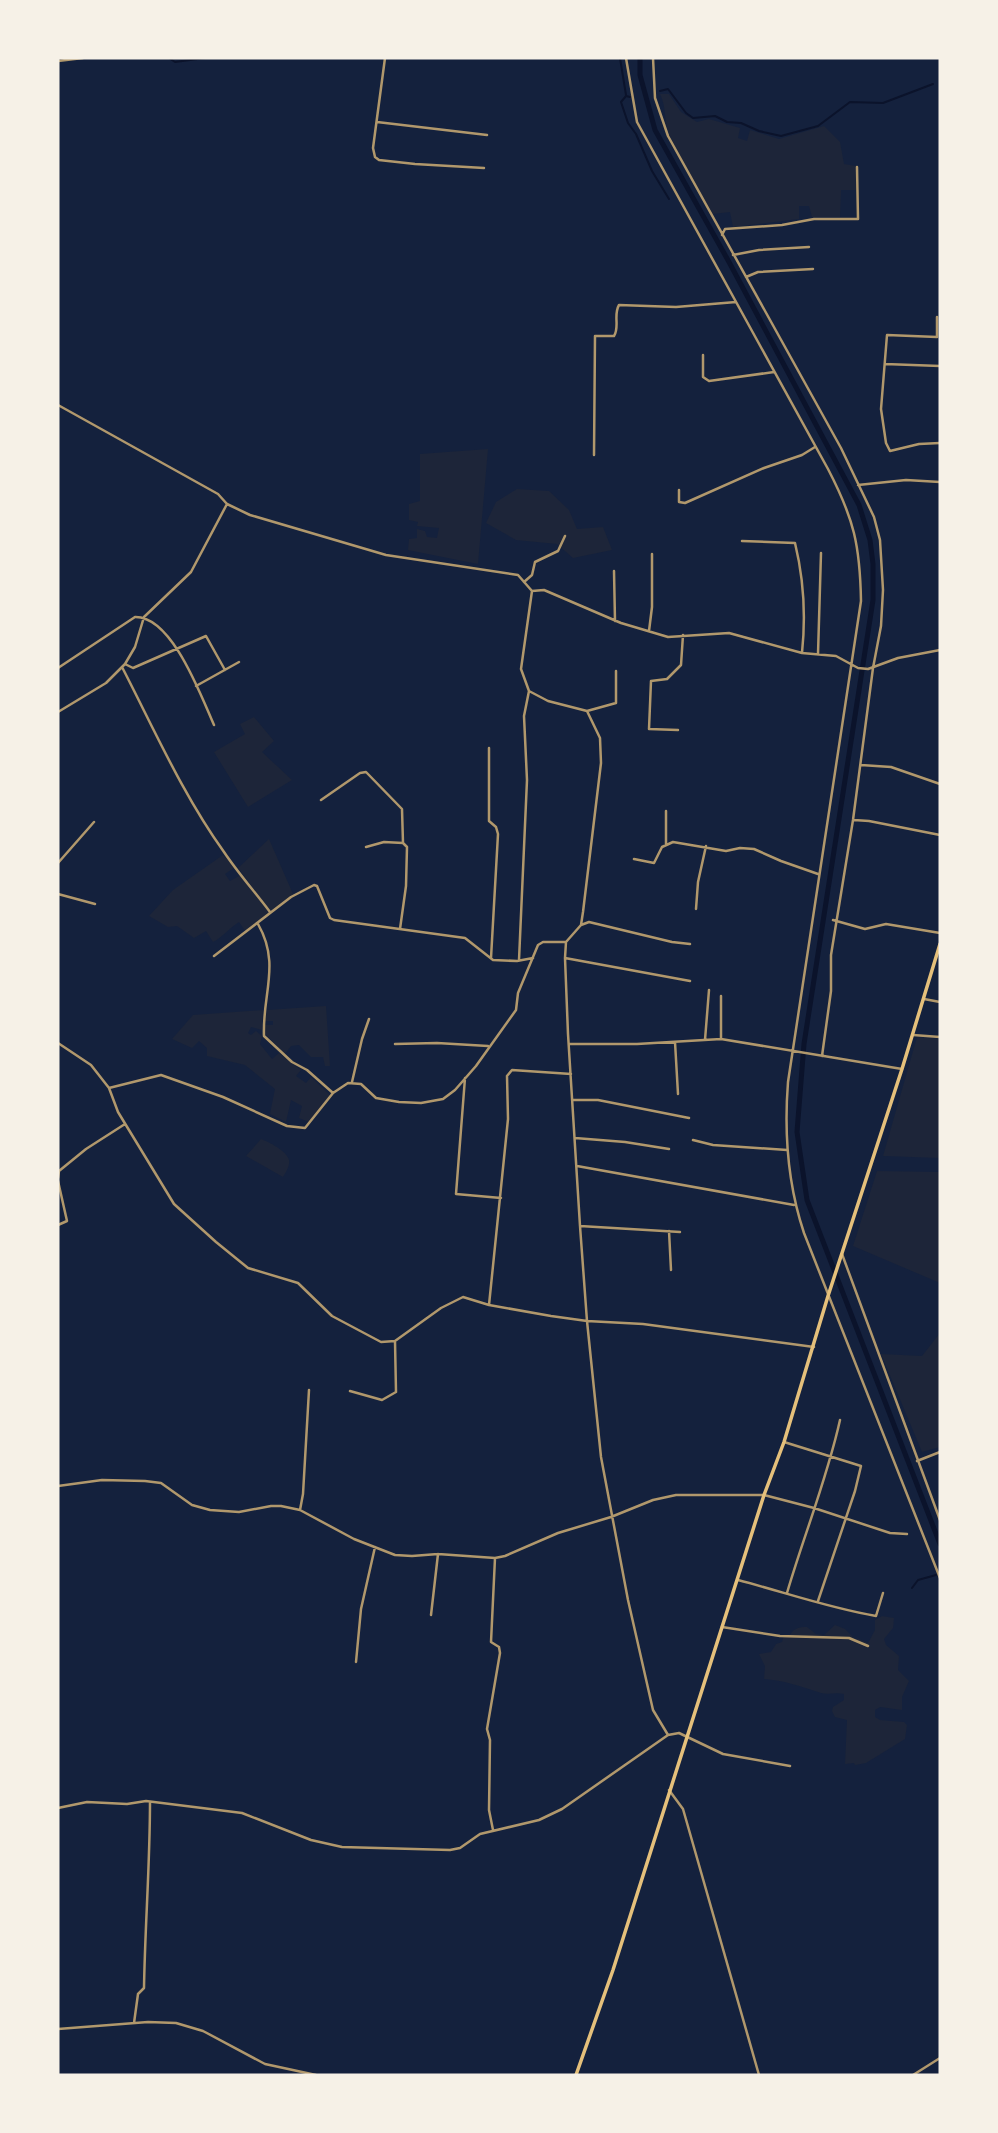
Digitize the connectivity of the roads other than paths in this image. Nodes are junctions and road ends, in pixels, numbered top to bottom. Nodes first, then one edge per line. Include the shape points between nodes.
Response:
1 (83, 58) edge
2 (386, 58) edge
3 (626, 58) edge
4 (653, 58) edge
5 (58, 61) edge
6 (377, 122) junction
7 (487, 135) dead end
8 (857, 167) dead end
9 (484, 168) dead end
10 (722, 234) junction
11 (809, 247) dead end
12 (733, 256) junction
13 (813, 269) dead end
14 (746, 277) junction
15 (736, 302) junction
16 (937, 317) dead end
17 (703, 355) dead end
18 (886, 364) junction
19 (940, 366) edge
20 (774, 372) junction
21 (58, 406) edge
22 (940, 443) edge
23 (816, 447) junction
24 (594, 455) dead end
25 (940, 482) edge
26 (858, 485) junction
27 (679, 490) dead end
28 (227, 504) junction
29 (565, 536) dead end
30 (741, 541) dead end
31 (821, 553) dead end
32 (652, 554) dead end
33 (614, 571) dead end
34 (524, 582) junction
35 (532, 591) junction
36 (144, 617) junction
37 (615, 621) junction
38 (649, 631) junction
39 (683, 635) junction
40 (179, 649) junction
41 (940, 650) edge
42 (802, 653) junction
43 (818, 654) junction
44 (239, 662) dead end
45 (851, 664) junction
46 (123, 666) junction
47 (873, 667) junction
48 (58, 668) edge
49 (225, 670) junction
50 (616, 671) dead end
51 (196, 686) junction
52 (529, 691) junction
53 (587, 711) junction
54 (58, 712) edge
55 (214, 725) dead end
56 (678, 730) dead end
57 (489, 748) dead end
58 (861, 765) junction
59 (940, 784) edge
60 (321, 800) dead end
61 (666, 811) dead end
62 (853, 820) junction
63 (94, 822) dead end
64 (940, 835) edge
65 (403, 843) junction
66 (666, 845) junction
67 (706, 846) junction
68 (366, 847) dead end
69 (634, 859) dead end
70 (58, 863) edge
71 (818, 874) junction
72 (58, 894) edge
73 (95, 904) dead end
74 (696, 909) dead end
75 (271, 913) junction
76 (835, 921) junction
77 (258, 924) junction
78 (581, 925) junction
79 (400, 929) junction
80 (940, 933) edge
81 (566, 942) junction
82 (690, 944) dead end
83 (940, 944) edge
84 (214, 956) dead end
85 (491, 958) junction
86 (533, 958) junction
87 (565, 958) junction
88 (519, 961) junction
89 (690, 981) dead end
90 (709, 990) dead end
91 (721, 996) dead end
92 (924, 999) junction
93 (940, 1002) edge
94 (369, 1020) dead end
95 (913, 1035) junction
96 (940, 1037) edge
97 (721, 1039) junction
98 (705, 1040) junction
99 (676, 1041) junction
100 (58, 1043) edge
101 (395, 1044) dead end
102 (569, 1044) junction
103 (488, 1046) junction
104 (794, 1050) junction
105 (822, 1056) junction
106 (902, 1069) junction
107 (571, 1074) junction
108 (466, 1078) junction
109 (352, 1082) junction
110 (109, 1088) junction
111 (332, 1093) junction
112 (678, 1094) dead end
113 (573, 1100) junction
114 (689, 1118) dead end
115 (125, 1124) junction
116 (575, 1138) junction
117 (693, 1140) dead end
118 (669, 1150) dead end
119 (788, 1150) junction
120 (577, 1166) junction
121 (58, 1179) edge
122 (501, 1199) junction
123 (794, 1205) junction
124 (58, 1225) edge
125 (580, 1226) junction
126 (669, 1231) junction
127 (680, 1232) dead end
128 (842, 1253) junction
129 (671, 1270) dead end
130 (828, 1296) junction
131 (489, 1305) junction
132 (587, 1321) junction
133 (395, 1341) junction
134 (814, 1346) junction
135 (309, 1390) dead end
136 (350, 1391) dead end
137 (840, 1420) dead end
138 (784, 1442) junction
139 (940, 1452) edge
140 (831, 1457) junction
141 (917, 1461) junction
142 (58, 1486) edge
143 (764, 1495) junction
144 (814, 1508) junction
145 (300, 1510) junction
146 (611, 1517) junction
147 (845, 1517) junction
148 (940, 1520) edge
149 (908, 1535) dead end
150 (375, 1547) junction
151 (438, 1554) junction
152 (495, 1558) junction
153 (940, 1578) edge
154 (738, 1580) junction
155 (787, 1592) junction
156 (883, 1593) dead end
157 (818, 1601) junction
158 (431, 1615) dead end
159 (722, 1627) junction
160 (868, 1646) dead end
161 (356, 1662) dead end
162 (668, 1735) junction
163 (686, 1737) junction
164 (790, 1766) dead end
165 (669, 1790) junction
166 (150, 1801) junction
167 (58, 1808) edge
168 (493, 1830) junction
169 (134, 2023) junction
170 (58, 2029) edge
171 (940, 2058) edge
172 (316, 2075) edge
173 (576, 2075) edge
174 (759, 2075) edge
175 (913, 2075) edge

1 - 5 street
2 - 6 street
3 - 15 street via 637,122
4 - 10 street via 655,98 668,136
6 - 7 street
6 - 9 street via 373,153 379,160
8 - 10 street via 858,219 725,229
10 - 12 street
11 - 12 street
12 - 14 street
13 - 14 street via 758,272
14 - 26 street
15 - 20 street
15 - 24 street via 619,305 614,336 595,336
16 - 18 street via 937,337 887,335
17 - 20 street via 703,377 709,382
18 - 19 street
18 - 22 street via 881,409 890,451
20 - 23 street
21 - 28 street via 218,494
23 - 27 street via 685,503 679,502
23 - 45 street via 844,500 856,536 861,601
25 - 26 street
26 - 47 street via 874,517 883,565 881,626
28 - 34 street via 386,555 518,575
28 - 36 street via 191,572
29 - 34 street via 558,551 535,562 532,575
30 - 42 street via 795,543 804,593
31 - 43 street
32 - 38 street
33 - 37 street
34 - 35 street
35 - 37 street via 544,590
35 - 52 street via 521,670
36 - 40 street
36 - 46 street via 135,647
36 - 48 street via 135,617
37 - 38 street
38 - 39 street via 668,637
39 - 42 street via 729,633
39 - 56 street via 681,665 667,679 650,681 649,729
40 - 46 street via 133,668
40 - 49 street via 205,636
40 - 51 street
41 - 47 street
42 - 43 street
43 - 45 street
44 - 49 street
45 - 47 street
45 - 71 street
46 - 54 street via 106,683
46 - 75 street via 144,714 206,825
47 - 58 street
49 - 51 street
50 - 53 street via 616,703
51 - 55 street
52 - 53 street
52 - 88 street via 524,716 527,780
53 - 78 street via 600,738 601,763
57 - 85 street via 489,821 498,834
58 - 59 street via 891,767
58 - 62 street
60 - 65 street via 366,772 402,809
61 - 66 street
62 - 64 street
62 - 76 street
63 - 70 street
65 - 68 street
65 - 79 street via 407,847
66 - 67 street
66 - 69 street via 654,863
67 - 71 street via 726,851 754,849
67 - 74 street
71 - 104 street
72 - 73 street
75 - 77 street
75 - 79 street via 314,885 330,918
76 - 80 street via 865,929 886,924
76 - 105 street
77 - 84 street
77 - 111 street via 269,949 264,1036
78 - 81 street
78 - 82 street via 589,922
79 - 85 street via 465,938
81 - 86 street via 540,943
81 - 87 street
83 - 92 highway
85 - 88 street
86 - 88 street
86 - 103 street via 516,1010
87 - 89 street
87 - 102 street
90 - 98 street
91 - 97 street
92 - 93 street
92 - 95 highway
94 - 109 street
95 - 96 street
95 - 106 highway
97 - 98 street
97 - 104 street
98 - 99 street
99 - 102 street
99 - 112 street
100 - 110 street via 91,1065
101 - 103 street
102 - 107 street
103 - 108 street
104 - 105 street
104 - 119 street via 786,1108
105 - 106 street
106 - 128 highway
107 - 113 street
107 - 122 street via 512,1070 506,1076 508,1119
108 - 109 street via 443,1099 421,1103 376,1098 362,1084
108 - 122 street via 456,1194
109 - 111 street
110 - 111 street via 161,1075 287,1126 305,1128
110 - 115 street
113 - 114 street via 598,1100
113 - 116 street
115 - 121 street via 59,1171
115 - 133 street via 174,1204 248,1268 298,1283 332,1316 381,1342
116 - 118 street
116 - 120 street
117 - 119 street
119 - 123 street
120 - 123 street
120 - 125 street
121 - 124 street via 67,1221
122 - 131 street
123 - 130 street
125 - 126 street
125 - 132 street
126 - 127 street
126 - 129 street
128 - 130 highway
128 - 141 street
130 - 134 highway
130 - 153 street
131 - 132 street
131 - 133 street via 463,1297
132 - 134 street
132 - 146 street
133 - 136 street via 396,1392 382,1400
134 - 138 highway
135 - 145 street
137 - 140 street
138 - 140 street
138 - 143 highway
139 - 141 street
140 - 144 street
140 - 147 street via 861,1466
141 - 148 street
142 - 145 street via 145,1481 161,1483 192,1506 209,1510 239,1512 271,1506
143 - 144 street
143 - 146 street via 676,1495
143 - 154 highway
144 - 147 street
144 - 155 street
145 - 150 street
146 - 152 street
146 - 162 street via 653,1710
147 - 149 street
147 - 157 street
150 - 151 street via 396,1555
150 - 161 street via 361,1609
151 - 152 street
151 - 158 street
152 - 168 street via 491,1642 500,1653 487,1729
154 - 155 street
154 - 159 highway
155 - 157 street
156 - 157 street via 876,1616
159 - 160 street via 780,1636 849,1638
159 - 163 highway
162 - 163 street
162 - 168 street via 562,1809 539,1820
163 - 164 street via 723,1754
163 - 165 highway
165 - 173 highway
165 - 174 street via 683,1809
166 - 167 street via 87,1802
166 - 168 street via 242,1813 342,1847 450,1850
166 - 169 street via 144,1988 138,1994
169 - 170 street
169 - 172 street via 176,2023 202,2031 265,2064
171 - 175 street

